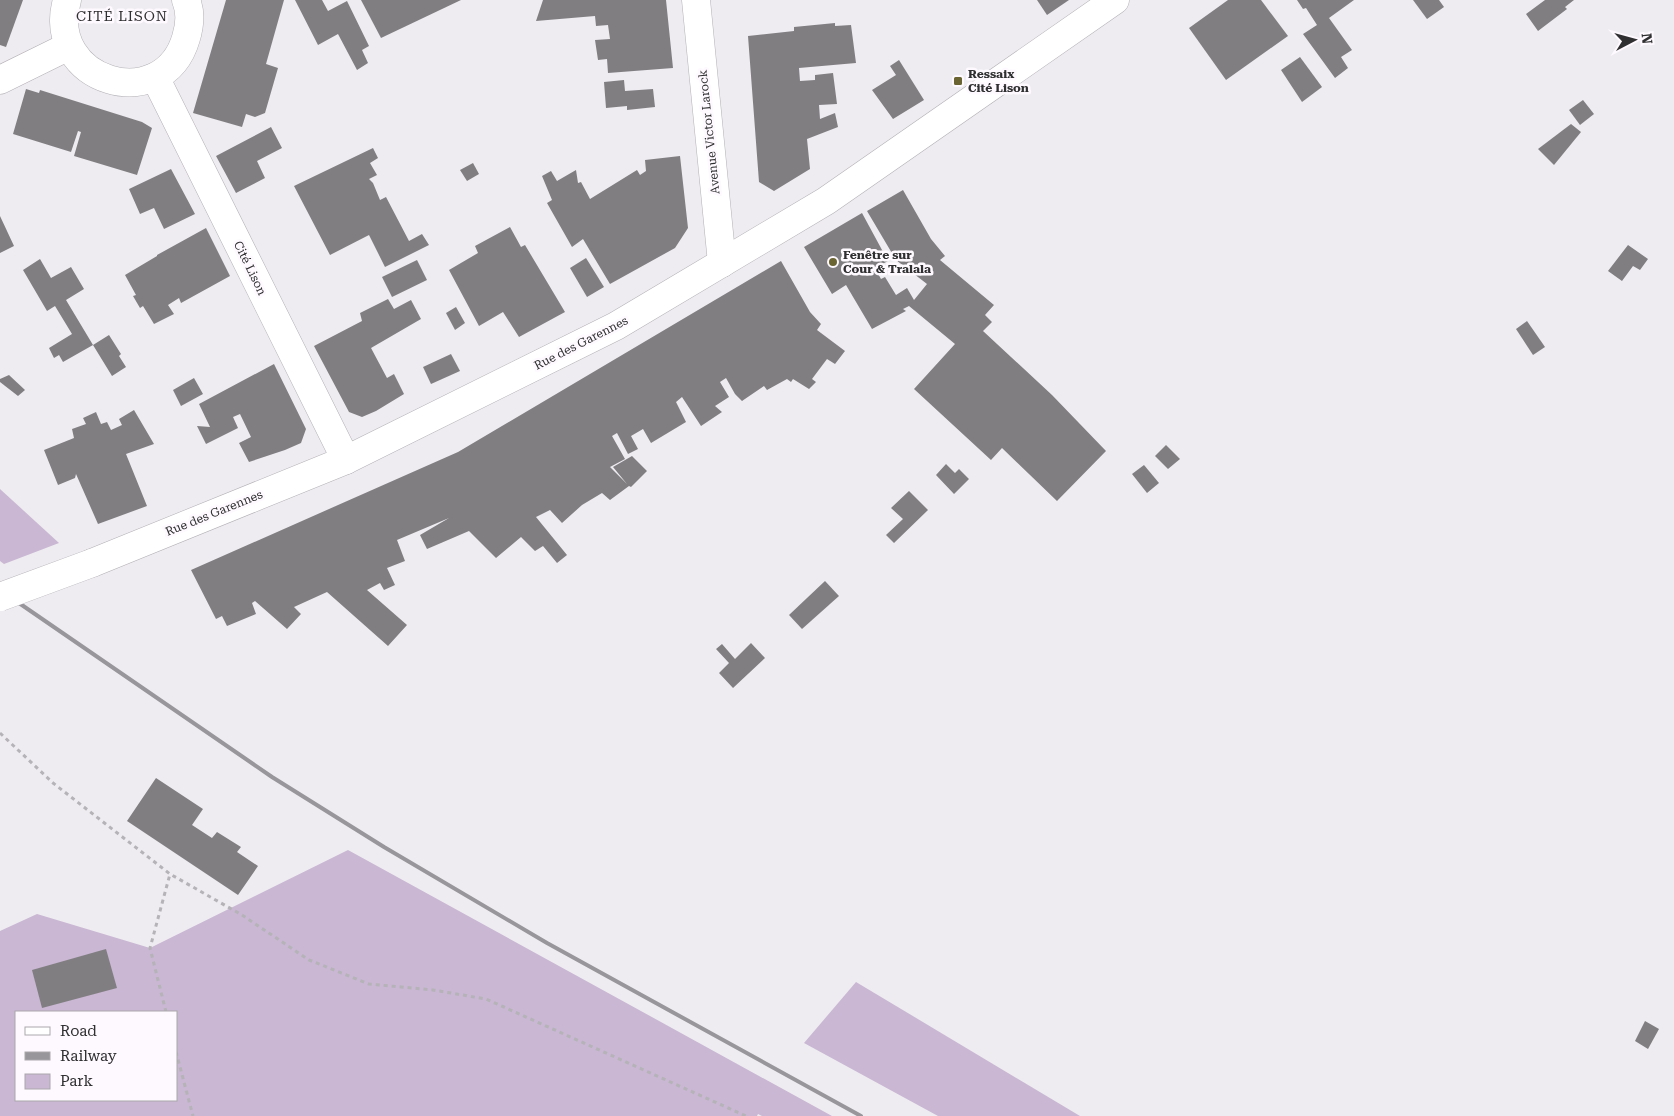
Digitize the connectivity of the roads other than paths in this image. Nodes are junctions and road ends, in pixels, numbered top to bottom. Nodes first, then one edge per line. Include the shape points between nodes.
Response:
1 (67, 0) edge
2 (186, 0) edge
3 (696, 0) edge
4 (1115, 0) edge
5 (69, 46) junction
6 (155, 77) junction
7 (0, 80) edge
8 (722, 263) junction
9 (346, 460) junction
10 (0, 597) edge

1 - 5 street via 64,28
2 - 6 street via 189,28 183,48 172,65
3 - 8 street, Avenue Victor Larock
4 - 8 street, Rue des Garennes via 826,201
5 - 6 street via 90,72 105,79 122,83
5 - 7 street
6 - 9 street, Cité Lison
8 - 9 street, Rue des Garennes via 616,326
9 - 10 street, Rue des Garennes, bridge

